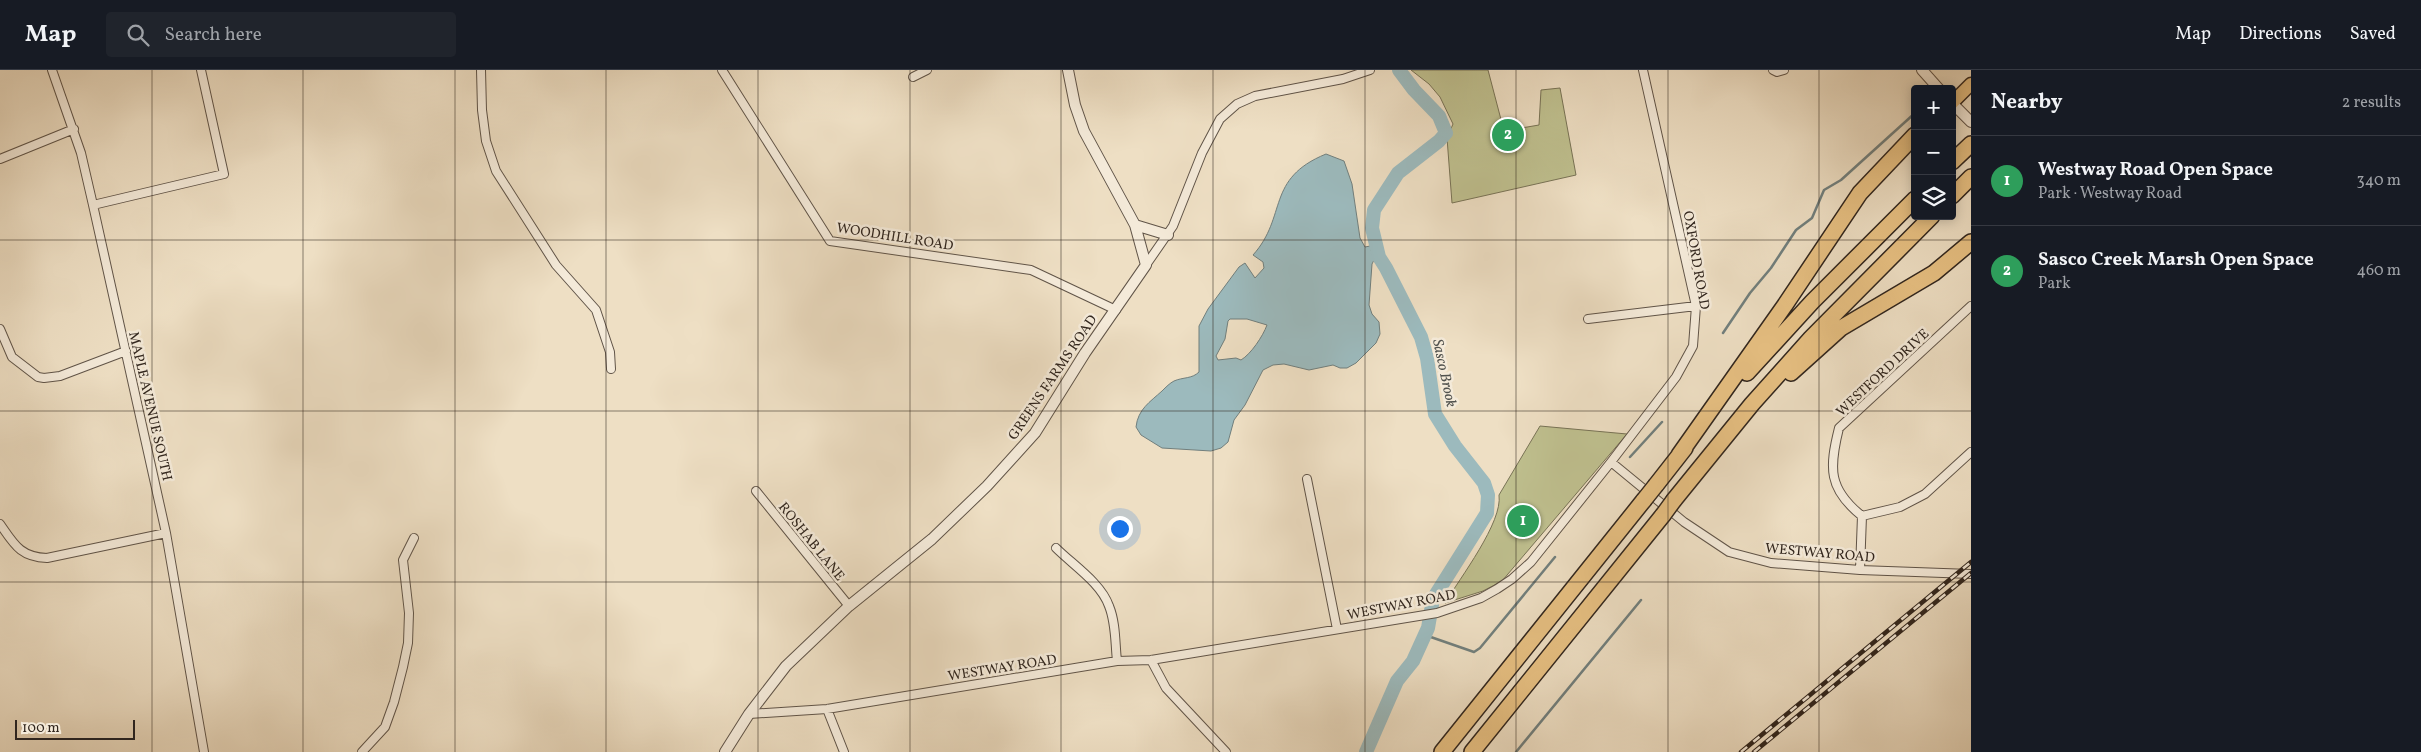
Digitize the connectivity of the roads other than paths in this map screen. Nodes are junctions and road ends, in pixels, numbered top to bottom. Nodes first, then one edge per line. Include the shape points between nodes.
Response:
1 (52, 70) edge
2 (201, 70) edge
3 (481, 70) edge
4 (722, 70) edge
5 (927, 70) edge
6 (1068, 70) edge
7 (1370, 70) edge
8 (1643, 70) edge
9 (1773, 70) edge
10 (1784, 70) edge
11 (1922, 70) edge
12 (913, 77) dead end
13 (1971, 84) edge
14 (1935, 85) edge
15 (1956, 99) edge
16 (1956, 107) edge
17 (1971, 122) edge
18 (74, 130) junction
19 (1911, 139) edge
20 (1971, 144) edge
21 (1956, 158) edge
22 (0, 160) edge
23 (1971, 178) edge
24 (1956, 192) edge
25 (1911, 203) edge
26 (93, 205) junction
27 (1928, 220) edge
28 (1134, 225) junction
29 (1168, 234) junction
30 (1971, 242) edge
31 (1146, 265) junction
32 (1696, 306) junction
33 (1971, 306) edge
34 (1116, 310) junction
35 (1588, 319) dead end
36 (0, 329) edge
37 (126, 351) junction
38 (611, 369) dead end
39 (1733, 427) junction
40 (1971, 452) edge
41 (1679, 455) junction
42 (1611, 462) junction
43 (1307, 479) dead end
44 (756, 490) dead end
45 (1862, 516) junction
46 (0, 524) edge
47 (166, 533) junction
48 (414, 538) dead end
49 (1056, 548) dead end
50 (1860, 570) junction
51 (1971, 574) edge
52 (849, 606) junction
53 (1336, 629) junction
54 (1151, 660) junction
55 (1117, 661) junction
56 (827, 709) junction
57 (749, 714) junction
58 (204, 752) edge
59 (362, 752) edge
60 (725, 752) edge
61 (844, 752) edge
62 (1226, 752) edge
63 (1442, 752) edge
64 (1472, 752) edge

1 - 18 street, MAPLE AVENUE SOUTH
2 - 26 street via 224,174
3 - 38 street via 486,141 496,171 556,265 596,310 610,352
4 - 34 street, WOODHILL ROAD via 830,240 1031,270
5 - 12 street
6 - 28 street via 1084,130
7 - 29 street, GREENS FARMS ROAD via 1343,79 1255,96 1237,104 1220,119
8 - 32 street, OXFORD ROAD
9 - 10 street
11 - 14 street
13 - 15 main road
16 - 17 street
18 - 22 street
18 - 26 street, MAPLE AVENUE SOUTH
19 - 41 highway via 1854,200 1785,305
20 - 21 highway
23 - 24 highway
25 - 41 highway via 1792,323
26 - 37 street, MAPLE AVENUE SOUTH
27 - 39 highway via 1831,317
28 - 29 street
28 - 31 street
29 - 31 street, GREENS FARMS ROAD
30 - 39 highway via 1934,273 1841,328
31 - 34 street, GREENS FARMS ROAD
32 - 35 street
32 - 42 street, OXFORD ROAD via 1693,346 1676,377
33 - 45 street, WESTFORD DRIVE via 1839,428 1832,472 1846,504
34 - 52 street, GREENS FARMS ROAD via 1034,433 993,480 932,539
36 - 37 street via 12,358 38,377 60,376
37 - 47 street, MAPLE AVENUE SOUTH
39 - 64 highway, bridge
40 - 45 street via 1925,494 1900,506
41 - 63 highway, bridge
42 - 50 street, WESTWAY ROAD via 1684,522 1730,552 1771,563
42 - 53 street, WESTWAY ROAD via 1531,562 1512,579 1481,598 1437,613
43 - 53 street
44 - 52 street, ROSHAB LANE
45 - 50 street
46 - 47 street via 17,548 28,556 47,558
47 - 58 street, MAPLE AVENUE SOUTH
48 - 59 street via 403,560 409,612 403,667 385,727
49 - 55 street via 1096,586 1109,604
50 - 51 street, WESTWAY ROAD
52 - 57 street, GREENS FARMS ROAD via 786,666
53 - 54 street, WESTWAY ROAD
54 - 55 street, WESTWAY ROAD
54 - 62 street via 1166,688
55 - 56 street, WESTWAY ROAD
56 - 57 street, WESTWAY ROAD
56 - 61 street
57 - 60 street, GREENS FARMS ROAD

